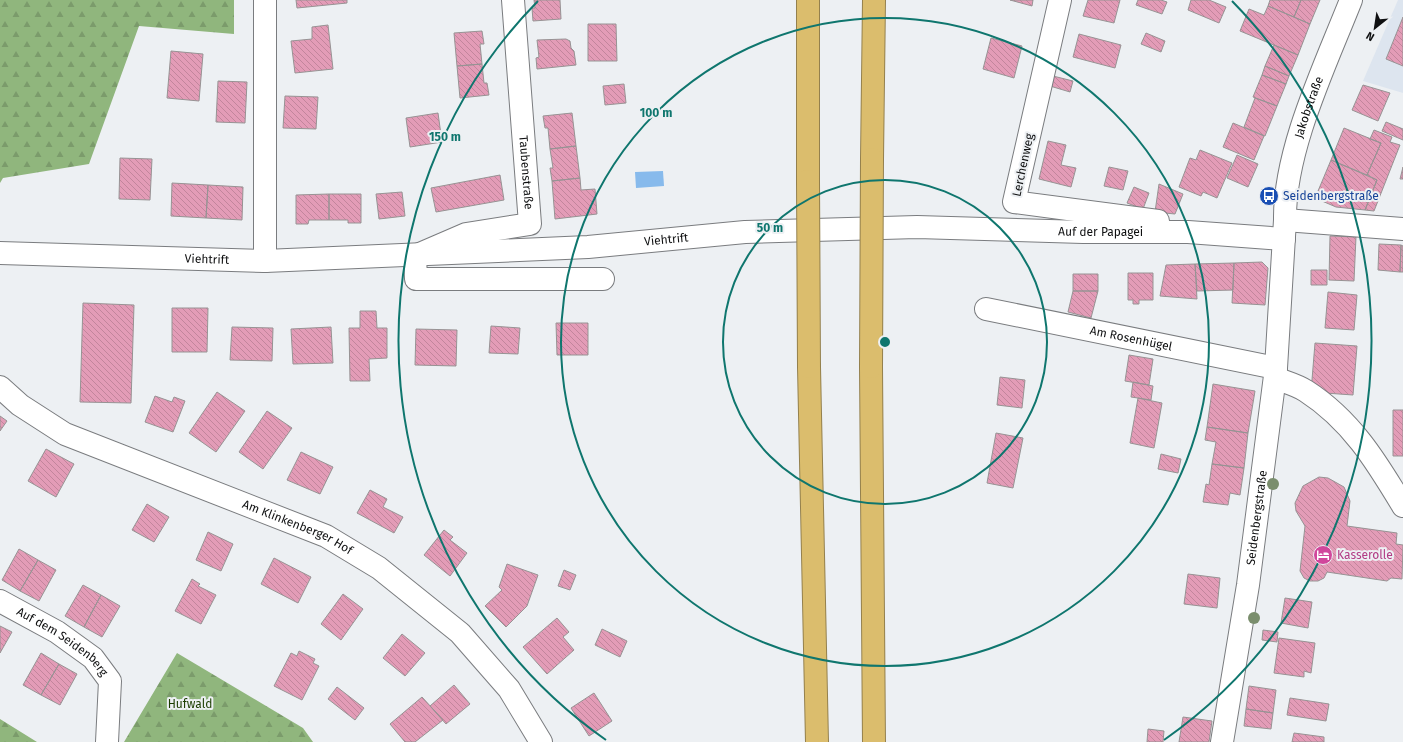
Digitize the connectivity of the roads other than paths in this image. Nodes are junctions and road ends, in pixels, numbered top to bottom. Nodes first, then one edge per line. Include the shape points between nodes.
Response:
1 (265, 0) edge
2 (513, 0) edge
3 (808, 0) edge
4 (874, 0) edge
5 (1060, 0) edge
6 (1351, 0) edge
7 (918, 227) joint
8 (1403, 229) edge
9 (1285, 230) junction
10 (1188, 232) junction
11 (0, 253) edge
12 (415, 256) junction
13 (265, 261) junction
14 (603, 279) dead end
15 (986, 309) dead end
16 (1275, 373) junction
17 (0, 387) edge
18 (1403, 506) edge
19 (0, 601) edge
20 (107, 742) edge
21 (541, 742) edge
22 (817, 742) edge
23 (874, 742) edge
24 (1222, 742) edge

1 - 13 street
2 - 12 street, Taubenstraße via 530,224 466,234
3 - 22 highway, bridge via 809,367
4 - 23 highway, bridge via 871,367
5 - 10 street, Lerchenweg via 1014,202 1183,224
6 - 9 street, Jakobstraße via 1299,134 1285,199
7 - 10 street, Auf der Papagei
7 - 12 street, Viehtrift via 745,232 588,247
8 - 9 street, Auf der Papagei
9 - 10 street, Auf der Papagei
9 - 16 street, Seidenbergstraße
11 - 13 street, Viehtrift
12 - 13 street, Viehtrift
12 - 14 street via 416,279
15 - 16 street, Am Rosenhügel
16 - 18 street, Am Rosenhügel via 1305,390 1353,431
16 - 24 street, Seidenbergstraße via 1248,585
17 - 21 street, Am Klinkenberger Hof via 20,405 65,434 326,536 379,568 460,633 509,689
19 - 20 street, Auf dem Seidenberg via 57,632 93,658 110,682

